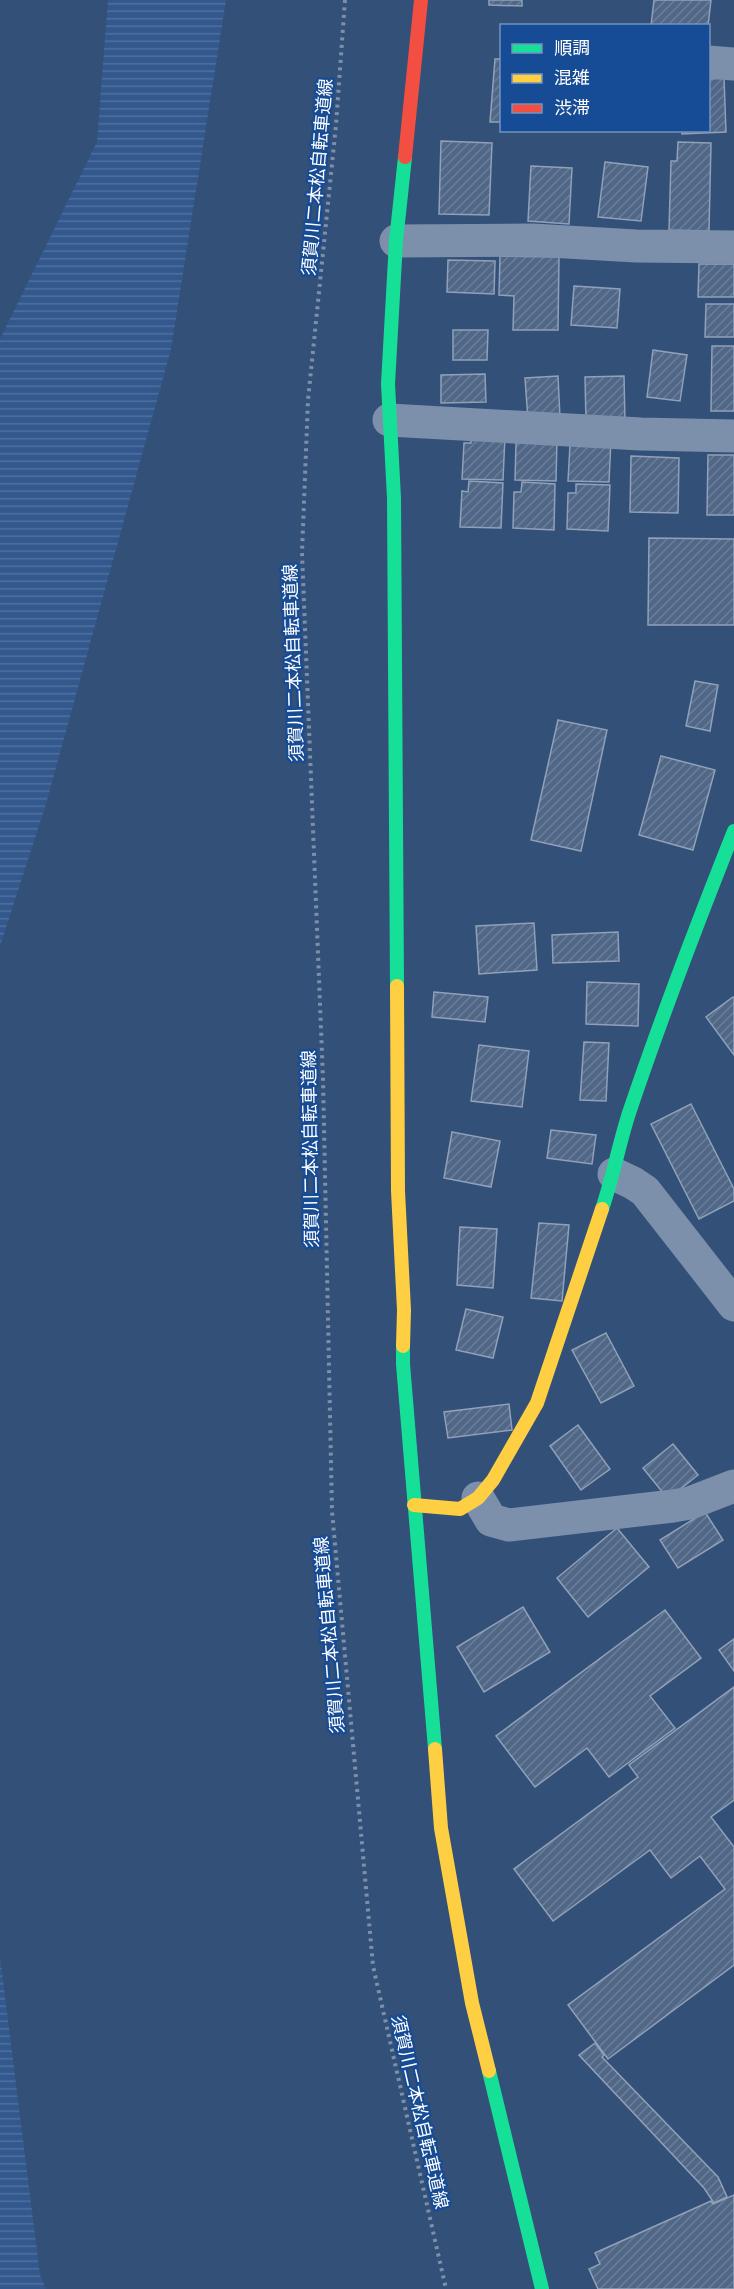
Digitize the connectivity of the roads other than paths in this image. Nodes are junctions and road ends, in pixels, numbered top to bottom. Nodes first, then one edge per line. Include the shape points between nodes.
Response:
1 (421, 0) edge
2 (710, 62) edge
3 (734, 64) edge
4 (396, 241) junction
5 (734, 247) edge
6 (389, 420) junction
7 (734, 435) edge
8 (734, 831) edge
9 (614, 1174) junction
10 (734, 1305) edge
11 (734, 1486) edge
12 (478, 1498) junction
13 (414, 1504) junction
14 (542, 2289) edge

1 - 4 street
2 - 3 street
4 - 5 street via 532,240
4 - 6 street
6 - 7 street via 641,434
6 - 13 street via 394,510 398,1191 403,1364
8 - 9 street via 675,981 628,1116
9 - 10 street via 645,1191
9 - 12 street via 537,1403 493,1480
11 - 12 street via 682,1504 508,1525 491,1520
12 - 13 street via 460,1509
13 - 14 street via 441,1828 472,2003

